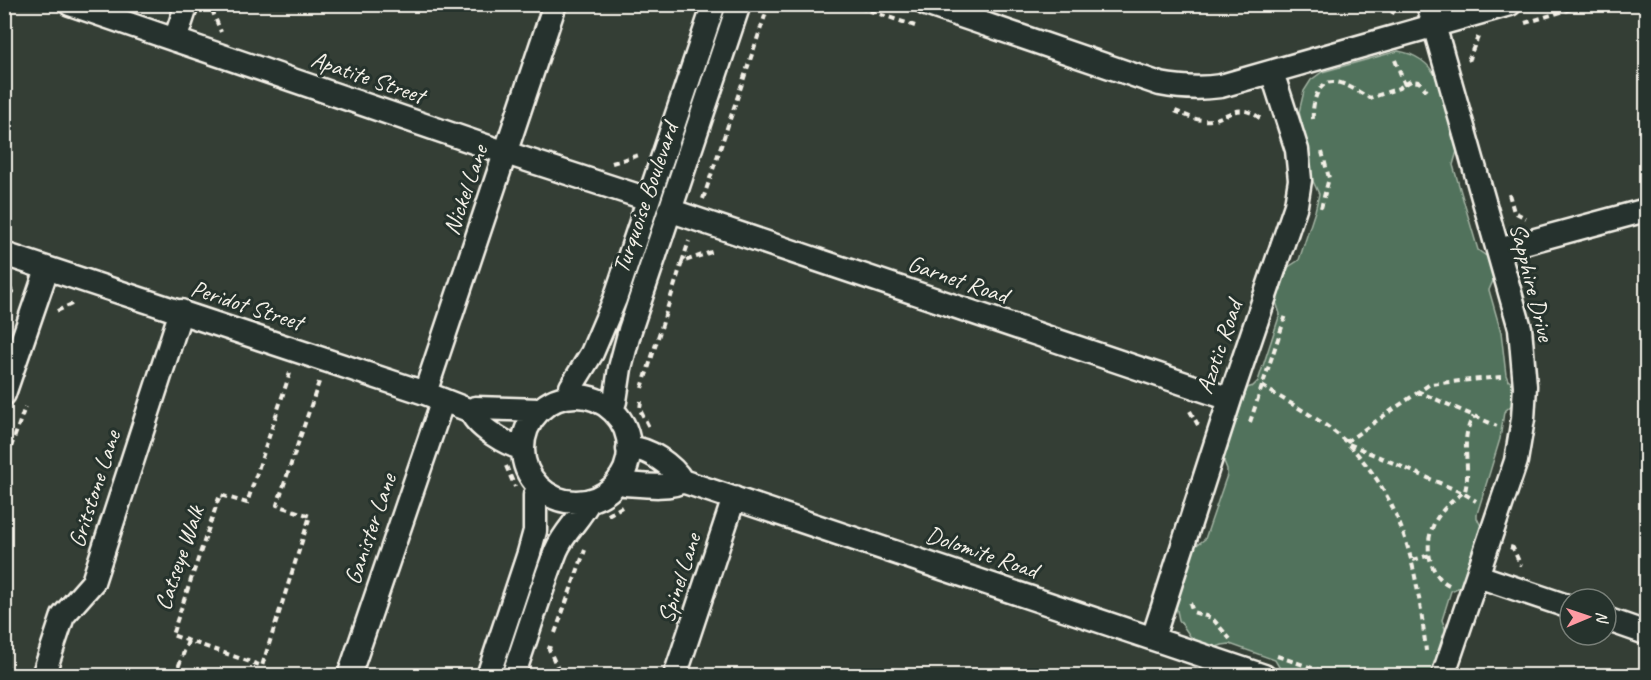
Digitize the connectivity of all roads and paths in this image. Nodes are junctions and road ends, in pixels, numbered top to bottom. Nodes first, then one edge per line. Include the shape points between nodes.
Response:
1 (70, 4) edge
2 (187, 4) edge
3 (555, 4) edge
4 (714, 4) edge
5 (739, 4) edge
6 (926, 4) edge
7 (1428, 4) edge
8 (1510, 4) edge
9 (1588, 4) edge
10 (768, 5) edge
11 (1523, 23) dead end
12 (1434, 26) junction
13 (1479, 36) dead end
14 (175, 40) junction
15 (1392, 54) dead end
16 (1472, 69) dead end
17 (1272, 72) junction
18 (1405, 85) junction
19 (1428, 94) dead end
20 (1315, 129) dead end
21 (1322, 152) dead end
22 (506, 153) junction
23 (640, 154) dead end
24 (1508, 190) dead end
25 (638, 196) junction
26 (669, 210) junction
27 (1647, 210) edge
28 (1319, 216) dead end
29 (696, 219) junction
30 (1534, 223) dead end
31 (717, 250) dead end
32 (1498, 250) junction
33 (4, 254) edge
34 (682, 262) junction
35 (47, 269) junction
36 (1288, 307) dead end
37 (181, 311) junction
38 (291, 371) dead end
39 (1500, 371) dead end
40 (1500, 377) junction
41 (320, 381) dead end
42 (1500, 385) dead end
43 (1262, 386) junction
44 (641, 391) dead end
45 (1417, 392) junction
46 (4, 394) edge
47 (434, 396) junction
48 (571, 396) junction
49 (1230, 399) junction
50 (1189, 409) dead end
51 (540, 410) junction
52 (612, 410) junction
53 (471, 411) junction
54 (1474, 416) junction
55 (1499, 419) dead end
56 (1247, 428) dead end
57 (1199, 429) dead end
58 (1346, 442) junction
59 (523, 448) junction
60 (628, 448) junction
61 (497, 460) dead end
62 (620, 478) junction
63 (682, 481) junction
64 (539, 488) junction
65 (515, 489) dead end
66 (1479, 491) dead end
67 (1463, 493) junction
68 (734, 498) junction
69 (589, 501) junction
70 (1476, 501) junction
71 (626, 506) dead end
72 (1473, 512) dead end
73 (603, 519) dead end
74 (587, 545) dead end
75 (1430, 555) junction
76 (1413, 560) junction
77 (1478, 576) junction
78 (1449, 585) dead end
79 (1190, 599) dead end
80 (1558, 603) edge
81 (1618, 623) edge
82 (1647, 633) edge
83 (1154, 638) junction
84 (1232, 640) dead end
85 (188, 641) junction
86 (524, 643) junction
87 (1426, 652) dead end
88 (1274, 654) dead end
89 (43, 675) edge
90 (175, 675) edge
91 (349, 675) edge
92 (488, 675) edge
93 (513, 675) edge
94 (531, 675) edge
95 (561, 675) edge
96 (675, 675) edge
97 (1264, 675) edge
98 (1336, 675) edge
99 (1443, 675) edge

1 - 14 street, Apatite Street
2 - 14 street
3 - 22 street, Nickel Lane
4 - 25 street, Turquoise Boulevard
5 - 26 street, Turquoise Boulevard
6 - 17 street via 1170,86 1203,89
7 - 12 street, Sapphire Drive
8 - 12 street
9 - 11 path
10 - 29 path
12 - 17 street
12 - 32 street, Sapphire Drive
13 - 16 path via 1469,58
14 - 22 street, Apatite Street
15 - 18 path
17 - 49 street, Azotic Road via 1297,150 1299,187
18 - 19 path via 1419,82
18 - 20 path via 1370,98 1336,82 1328,83 1314,101
21 - 28 path via 1329,178
22 - 25 street, Apatite Street
22 - 47 street, Nickel Lane
23 - 25 path
24 - 30 path via 1514,212
25 - 48 street, Turquoise Boulevard via 615,299 592,353 571,387
26 - 29 street, Garnet Road
26 - 52 street, Turquoise Boulevard via 630,330
27 - 32 street
29 - 34 path
29 - 49 street, Garnet Road
31 - 34 path
32 - 77 street, Sapphire Drive via 1520,328 1525,402 1516,461
33 - 35 street, Peridot Street
34 - 44 path
35 - 37 street, Peridot Street
35 - 46 street
36 - 43 path
37 - 47 street, Peridot Street
37 - 89 street, Gritstone Lane via 93,582 63,616
38 - 85 path, Catseye Walk via 247,503 220,495 172,635
39 - 40 path
40 - 42 path
40 - 45 path via 1430,384
41 - 85 path, Catseye Walk via 277,505 310,516 262,666
43 - 56 path
43 - 58 path via 1311,415
45 - 54 path
45 - 58 path
47 - 53 street, Peridot Street
47 - 91 street, Ganister Lane
48 - 51 street
48 - 52 street via 587,397
49 - 83 street, Azotic Road
50 - 57 path
51 - 53 street, Peridot Street
51 - 59 street via 527,427
52 - 60 street via 621,421
53 - 59 street, Peridot Street via 473,419 512,446
54 - 55 path via 1497,426
54 - 67 path via 1465,437 1468,482
58 - 67 path
58 - 76 path via 1384,492 1399,519
59 - 64 street via 524,463
60 - 62 street
60 - 63 street, Dolomite Road via 645,449
61 - 65 path via 506,466
62 - 63 street, Dolomite Road via 625,484 635,485 676,485
62 - 69 street via 612,488
63 - 68 street, Dolomite Road
64 - 69 street via 554,498
64 - 92 street via 529,553
66 - 70 path
67 - 70 path
67 - 75 path via 1441,512 1432,526
68 - 83 street, Dolomite Road
68 - 96 street, Spinel Lane
69 - 86 street via 557,549
70 - 72 path
71 - 73 path
74 - 95 path via 549,648
75 - 76 path
75 - 78 path via 1436,575
76 - 87 path
77 - 80 street
77 - 99 street, Sapphire Drive
79 - 84 path via 1192,612 1212,618
81 - 82 street
83 - 97 street, Dolomite Road
85 - 90 path
86 - 93 street
86 - 94 street
88 - 98 path

